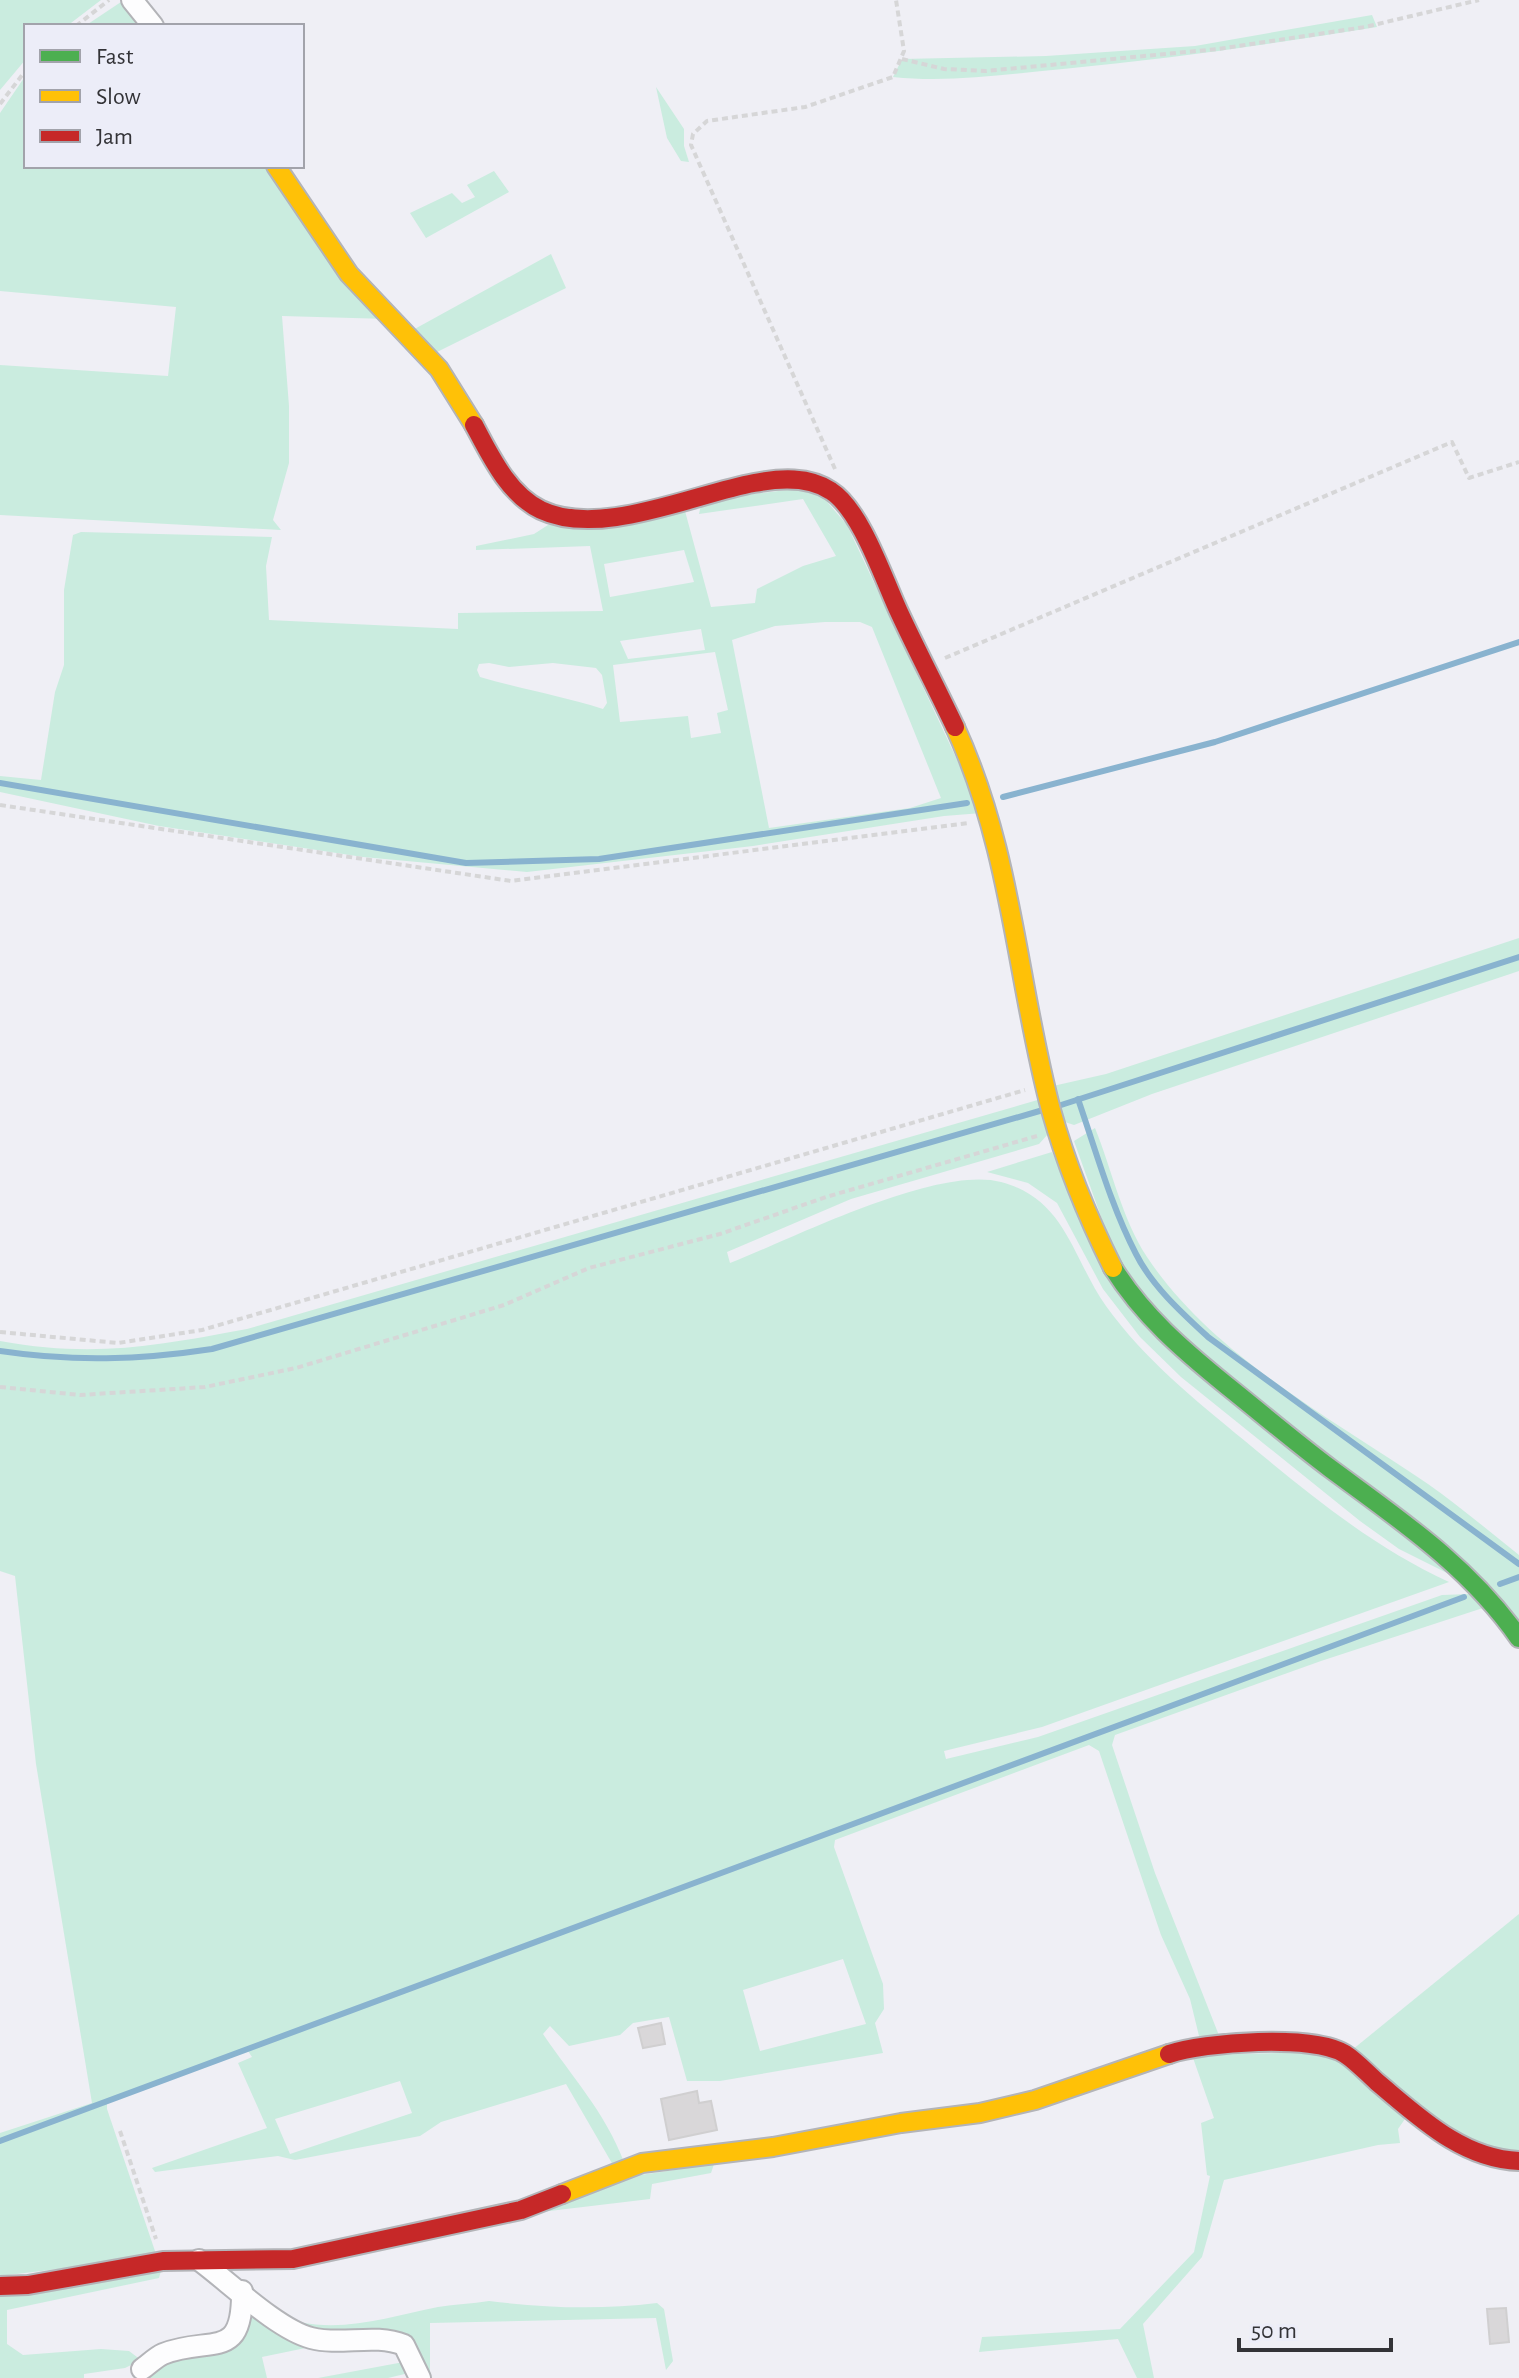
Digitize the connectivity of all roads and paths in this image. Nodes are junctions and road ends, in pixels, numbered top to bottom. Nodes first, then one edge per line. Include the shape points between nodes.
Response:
1 (109, 0) edge
2 (132, 0) edge
3 (896, 0) edge
4 (1479, 0) edge
5 (79, 24) edge
6 (151, 24) edge
7 (902, 59) junction
8 (24, 73) edge
9 (0, 104) edge
10 (278, 168) edge
11 (1519, 462) edge
12 (832, 491) junction
13 (925, 667) junction
14 (0, 805) edge
15 (990, 820) junction
16 (1046, 1084) junction
17 (1058, 1130) junction
18 (0, 1332) edge
19 (0, 1387) edge
20 (1519, 1638) edge
21 (120, 2131) dead end
22 (1519, 2161) edge
23 (199, 2260) junction
24 (163, 2261) junction
25 (0, 2286) edge
26 (242, 2291) junction
27 (142, 2369) dead end
28 (420, 2378) edge

1 - 5 path
2 - 6 street
3 - 7 path
4 - 7 path via 1365,27 1179,53 986,71
7 - 12 path via 893,77 805,107 707,121 693,134 691,145 828,448 837,477
8 - 9 path
10 - 12 street via 358,284 424,350 453,388 491,459 541,509 575,519 620,517 744,485 784,481 809,482
11 - 13 path via 1469,478 1452,442
12 - 13 street via 876,562
13 - 15 street
14 - 15 path via 511,881
15 - 16 street
16 - 17 street
16 - 18 path via 202,1330 118,1343
17 - 19 path via 826,1197 720,1234 589,1268 504,1305 296,1368 205,1387 80,1395
17 - 20 street via 1114,1271 1166,1338 1327,1466 1429,1538 1475,1581
21 - 24 path
22 - 23 street via 1493,2160 1463,2147 1344,2053 1318,2044 1221,2043 1180,2050 1035,2100 980,2113 642,2163 521,2210 293,2259
23 - 24 street
23 - 26 street
24 - 25 street
26 - 27 street via 242,2319 233,2338 163,2354
26 - 28 street via 273,2318 311,2338 390,2339 404,2345

